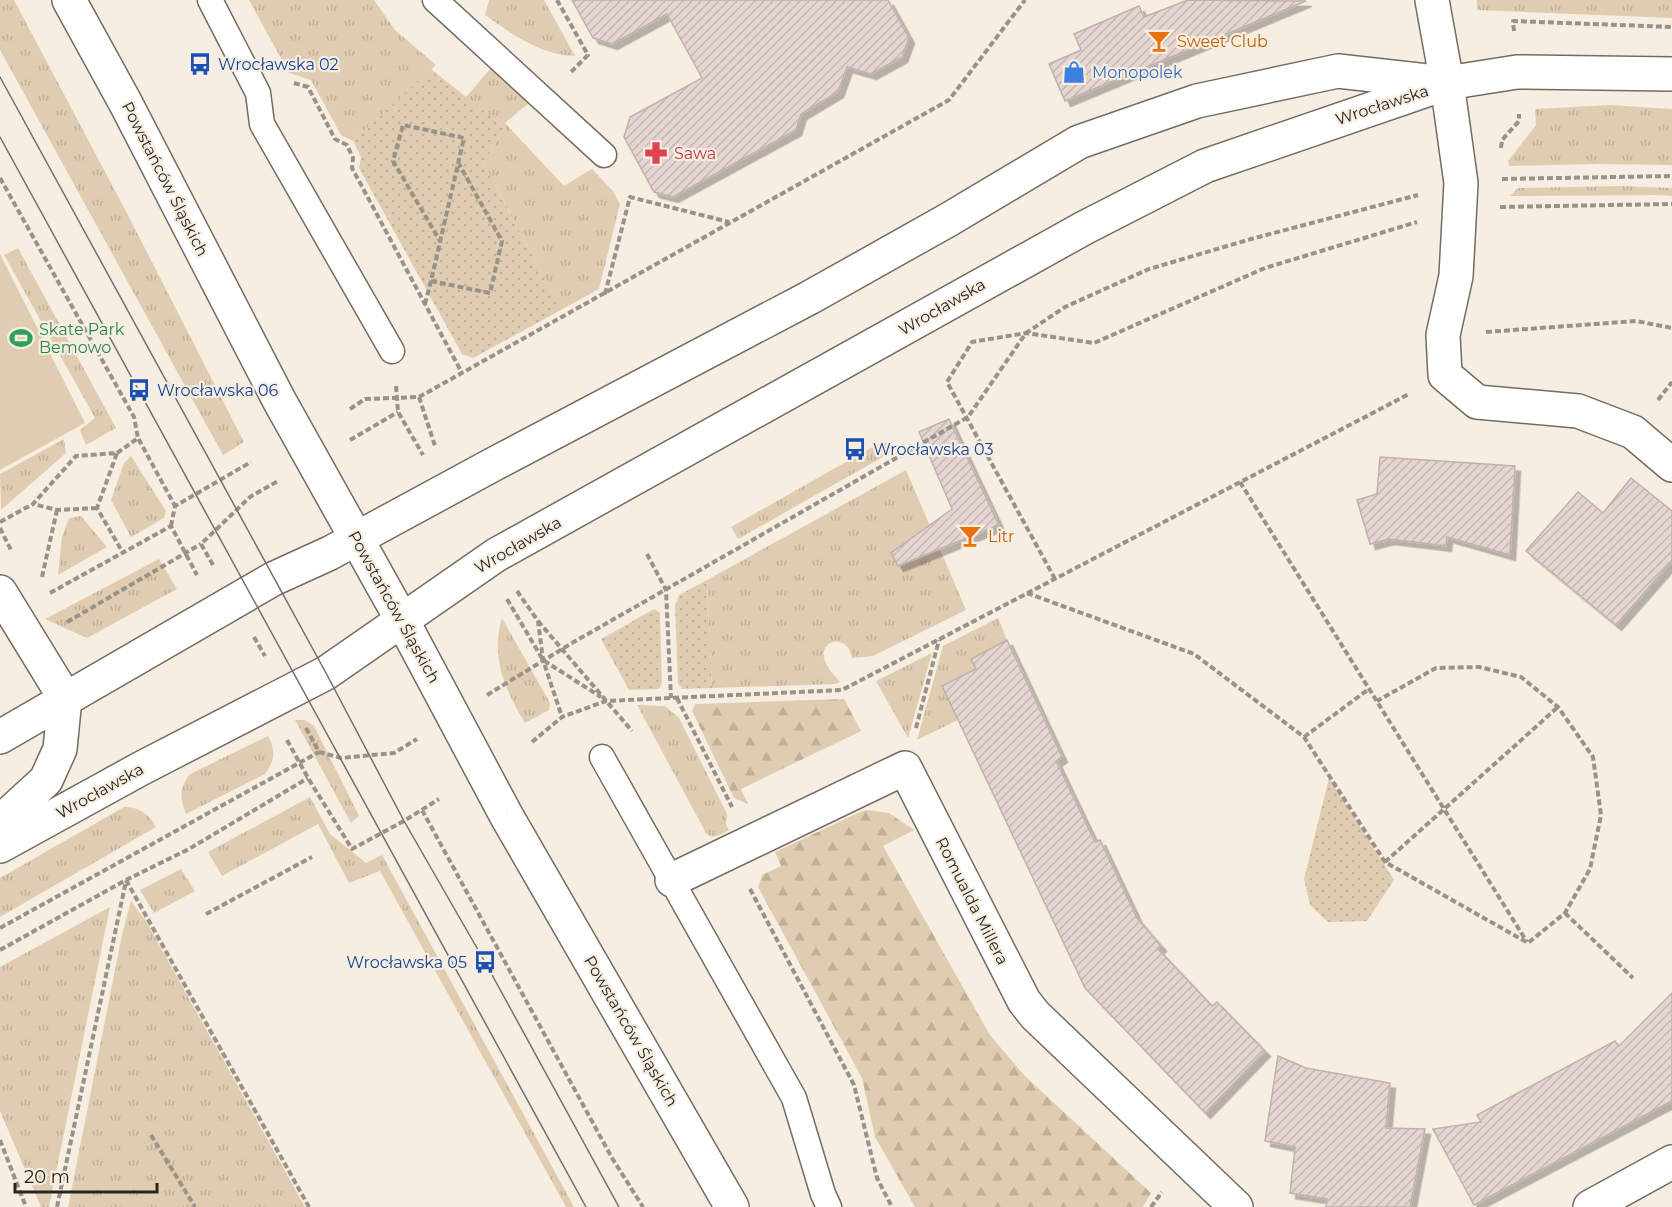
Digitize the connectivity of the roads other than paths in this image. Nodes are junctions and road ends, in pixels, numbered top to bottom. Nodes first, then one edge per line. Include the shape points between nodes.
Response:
1 (69, 0) edge
2 (210, 0) edge
3 (435, 0) edge
4 (1432, 0) edge
5 (1672, 74) edge
6 (1447, 83) junction
7 (604, 155) dead end
8 (392, 351) road end
9 (1672, 465) edge
10 (356, 539) junction
11 (16, 602) edge
12 (402, 620) junction
13 (64, 698) junction
14 (0, 736) edge
15 (602, 757) dead end
16 (0, 822) edge
17 (0, 846) edge
18 (672, 880) junction
19 (1672, 1162) edge
20 (732, 1207) edge
21 (829, 1207) edge
22 (1236, 1207) edge
23 (1590, 1207) edge

1 - 10 street, Powstańców Śląskich
2 - 8 lane via 258,93 262,124
3 - 7 lane
4 - 6 street
5 - 6 street via 1517,72
6 - 9 street via 1460,196 1456,276 1443,334 1445,375 1477,402 1578,411 1633,432
6 - 10 street, Wrocławska via 1338,71 1197,101 1079,142 809,298
6 - 12 street, Wrocławska via 1205,166 1063,239 496,555
10 - 12 street, Powstańców Śląskich
10 - 13 street, Wrocławska via 273,579
11 - 13 street
12 - 17 street, Wrocławska via 326,673
12 - 20 street, Powstańców Śląskich via 506,814
13 - 14 street, Wrocławska
13 - 16 street via 60,749 46,780
15 - 18 lane
18 - 21 lane via 794,1098
18 - 22 street, Romualda Millera via 905,768 1024,1002
19 - 23 street

